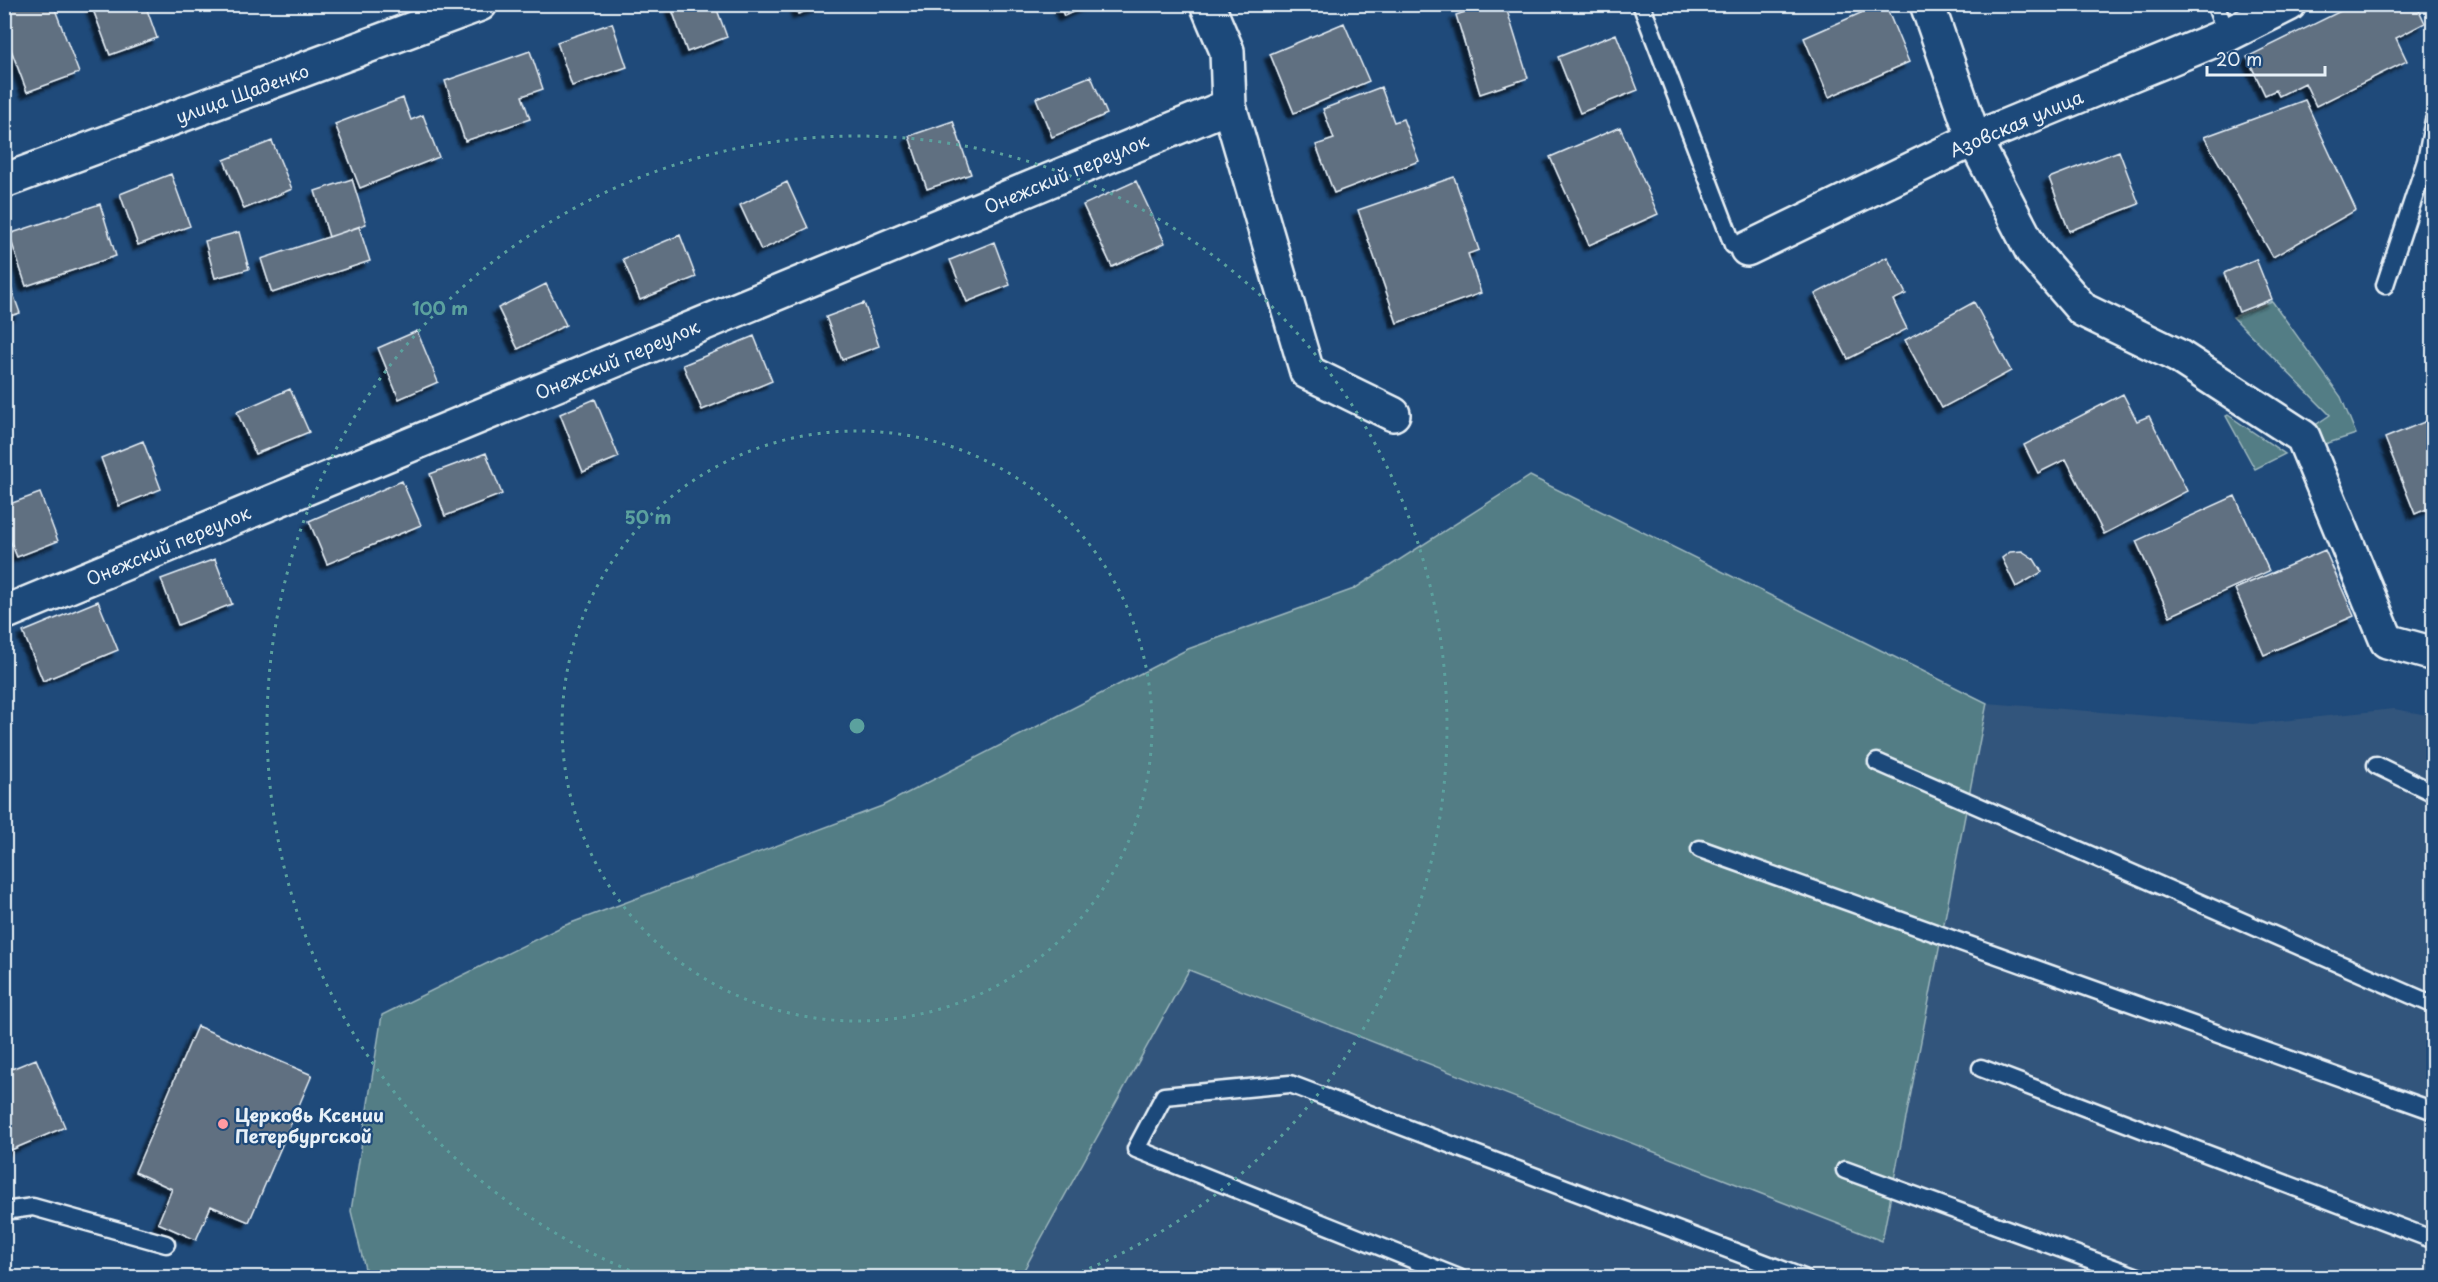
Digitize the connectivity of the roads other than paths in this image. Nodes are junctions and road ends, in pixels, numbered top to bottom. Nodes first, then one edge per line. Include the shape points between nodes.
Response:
1 (480, 4) edge
2 (1207, 4) edge
3 (1641, 4) edge
4 (1927, 4) edge
5 (2215, 4) edge
6 (2289, 4) edge
7 (2227, 35) junction
8 (1229, 106) junction
9 (2433, 120) edge
10 (1974, 139) junction
11 (4, 181) edge
12 (1747, 249) joint
13 (2385, 285) dead end
14 (1393, 414) dead end
15 (4, 613) edge
16 (2433, 654) edge
17 (1877, 762) dead end
18 (2376, 765) dead end
19 (2433, 793) edge
20 (1700, 849) dead end
21 (2433, 1005) edge
22 (1981, 1068) dead end
23 (2433, 1111) edge
24 (1845, 1170) dead end
25 (4, 1211) edge
26 (2433, 1240) edge
27 (166, 1244) dead end
28 (1459, 1278) edge
29 (1804, 1278) edge
30 (2141, 1278) edge

1 - 11 street, улица Щаденко
2 - 8 street via 1227,51
3 - 12 lane via 1733,244
4 - 10 street
5 - 7 lane
6 - 7 street, Азовская улица
7 - 10 street, Азовская улица
8 - 14 street via 1307,372
8 - 15 street, Онежский переулок
9 - 13 lane via 2426,161
10 - 12 street, Азовская улица
10 - 16 street via 2032,251 2083,310 2178,356 2302,437 2387,641
17 - 21 lane
18 - 19 lane
20 - 23 lane
22 - 26 lane
24 - 30 lane
25 - 27 lane via 33,1208
28 - 29 lane via 1136,1149 1164,1096 1290,1084

